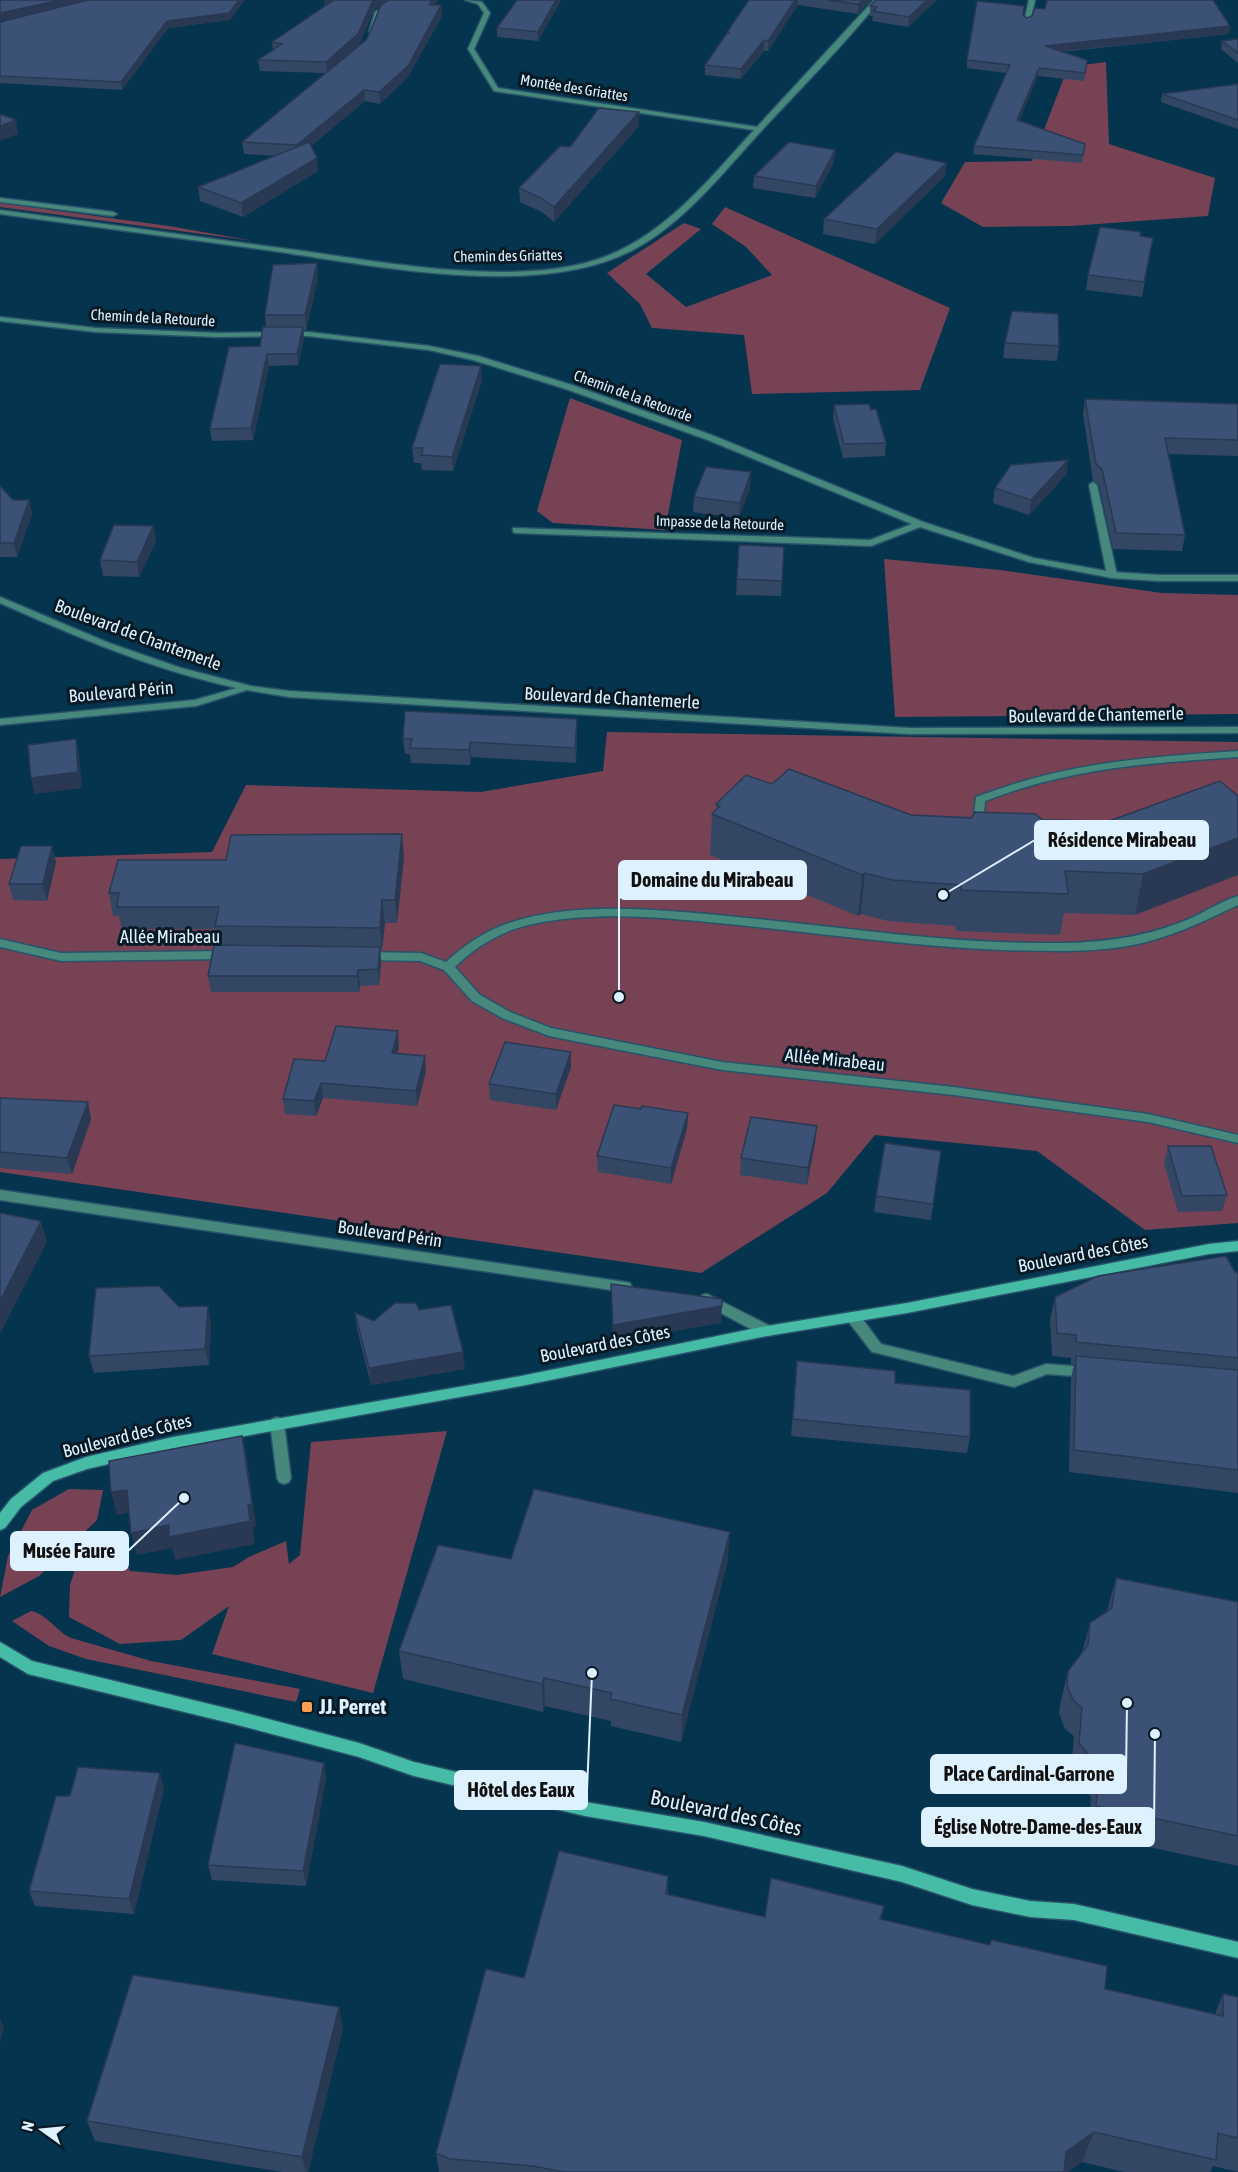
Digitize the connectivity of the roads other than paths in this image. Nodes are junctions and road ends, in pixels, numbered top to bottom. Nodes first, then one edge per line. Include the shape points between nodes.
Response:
1 (401, 0) edge
2 (468, 0) edge
3 (877, 0) edge
4 (1032, 0) edge
5 (1028, 22) edge
6 (369, 36) edge
7 (759, 129) junction
8 (0, 200) edge
9 (0, 212) edge
10 (113, 214) dead end
11 (0, 319) edge
12 (1093, 485) dead end
13 (904, 517) junction
14 (920, 524) junction
15 (516, 530) dead end
16 (897, 532) junction
17 (1112, 575) junction
18 (1238, 578) edge
19 (0, 600) edge
20 (244, 689) junction
21 (0, 722) edge
22 (1238, 729) edge
23 (1238, 754) edge
24 (1000, 835) edge
25 (1238, 900) edge
26 (0, 944) edge
27 (245, 955) edge
28 (352, 956) edge
29 (448, 967) junction
30 (1238, 1139) edge
31 (0, 1195) edge
32 (1238, 1246) edge
33 (637, 1288) edge
34 (695, 1297) edge
35 (853, 1317) junction
36 (767, 1331) junction
37 (1102, 1374) edge
38 (277, 1424) junction
39 (284, 1478) dead end
40 (0, 1524) edge
41 (0, 1649) edge
42 (1238, 1950) edge

1 - 6 street via 377,13
2 - 7 street, Montée des Griattes via 480,3 487,13 471,49 496,90
3 - 7 street, Chemin des Griattes
4 - 5 street
7 - 9 street, Chemin des Griattes via 700,191 643,242 608,258 567,268 472,273 414,268
8 - 10 street
11 - 13 street, Chemin de la Retourde via 96,330 350,337 463,356 569,387 711,438
12 - 17 street
13 - 14 street, Chemin de la Retourde
13 - 16 street
14 - 16 street, Impasse de la Retourde
14 - 17 street, Chemin de la Retourde via 1032,560
15 - 16 street, Impasse de la Retourde via 871,543
17 - 18 street, Chemin de la Retourde
19 - 20 street, Boulevard de Chantemerle via 86,637 194,676
20 - 21 street, Boulevard Périn via 196,703
20 - 22 street, Boulevard de Chantemerle via 909,731
23 - 24 street via 1108,764 1060,771 1011,785 980,799 979,814
25 - 29 street via 1191,924 1114,944 1037,948 688,916 616,914 546,918 495,932 463,950
26 - 27 street, Allée Mirabeau via 61,957
28 - 29 street, Allée Mirabeau via 422,957
29 - 30 street, Allée Mirabeau via 476,998 549,1032 722,1066 954,1091 1148,1118
31 - 33 street, Boulevard Périn
32 - 35 main road, Boulevard des Côtes
34 - 36 street via 707,1298
35 - 36 main road, Boulevard des Côtes
35 - 37 street via 877,1348 1014,1382 1046,1369
36 - 38 main road, Boulevard des Côtes via 521,1381
38 - 39 street
38 - 40 main road, Boulevard des Côtes via 86,1463 48,1477 16,1503
41 - 42 main road, Boulevard des Côtes via 28,1667 348,1747 414,1769 585,1809 704,1829 902,1874 972,1897 1030,1909 1074,1912

